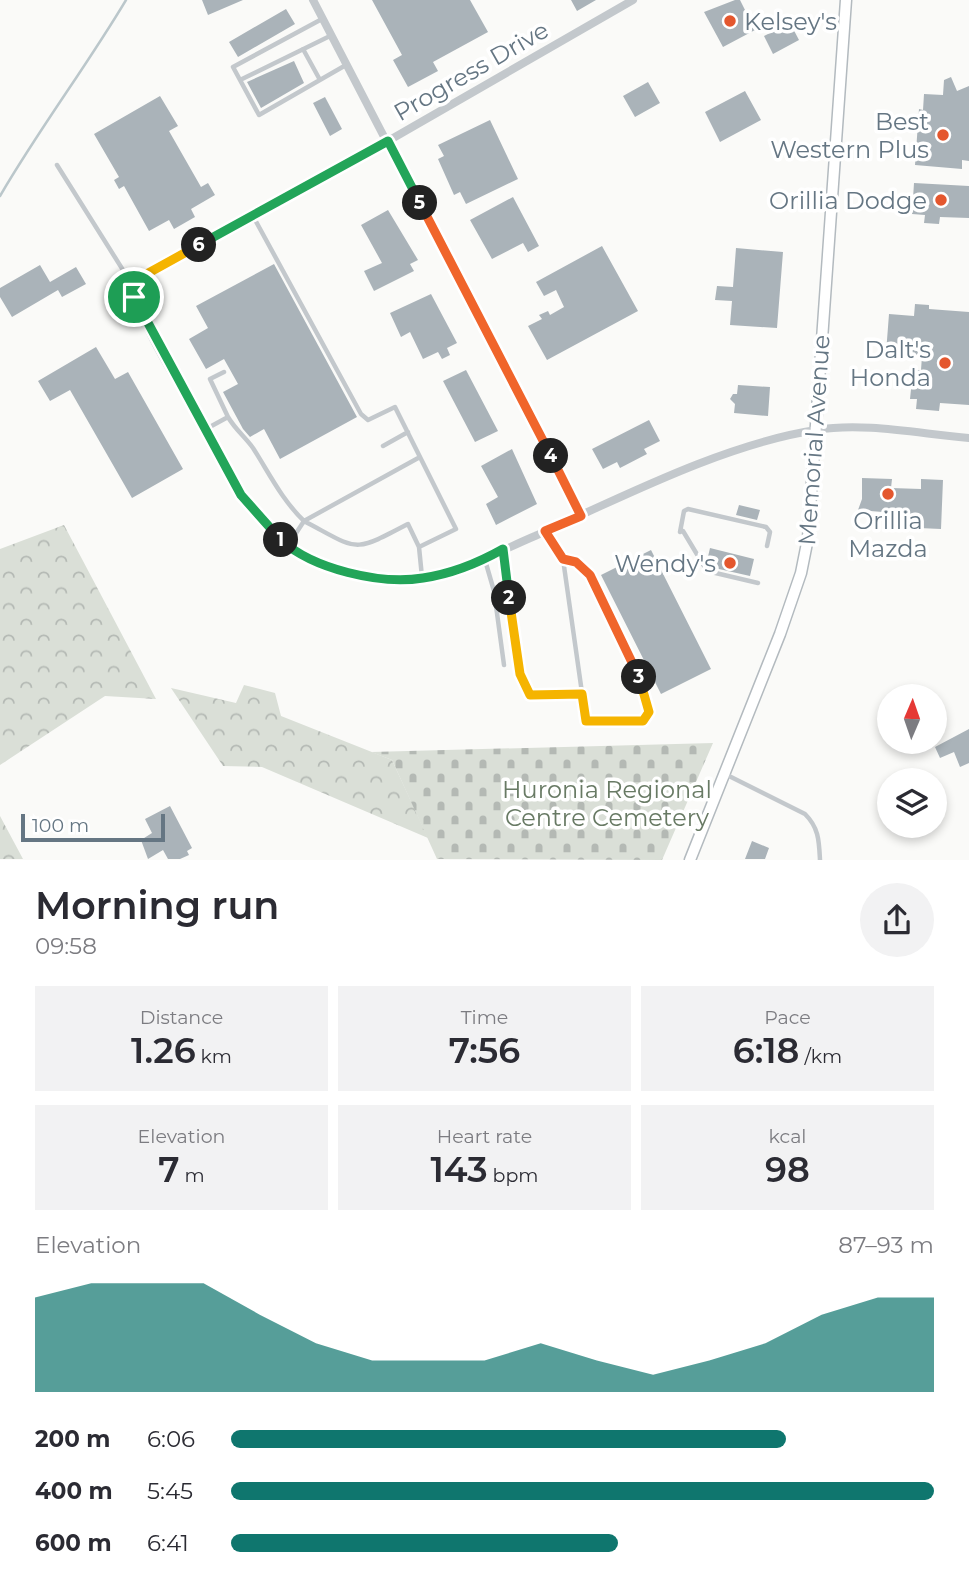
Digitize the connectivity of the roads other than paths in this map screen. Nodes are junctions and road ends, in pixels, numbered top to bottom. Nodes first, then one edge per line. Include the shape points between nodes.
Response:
1 (313, 0) edge
2 (633, 0) edge
3 (846, 0) edge
4 (322, 19) junction
5 (330, 36) junction
6 (303, 49) junction
7 (346, 65) junction
8 (240, 80) junction
9 (320, 80) junction
10 (388, 141) junction
11 (57, 165) dead end
12 (253, 215) junction
13 (134, 287) junction
14 (224, 372) dead end
15 (229, 417) junction
16 (205, 429) junction
17 (816, 430) junction
18 (408, 432) junction
19 (969, 438) edge
20 (383, 446) dead end
21 (420, 457) junction
22 (581, 516) junction
23 (303, 521) junction
24 (545, 531) junction
25 (288, 546) junction
26 (767, 546) dead end
27 (419, 547) junction
28 (503, 549) junction
29 (485, 559) junction
30 (563, 559) junction
31 (423, 578) junction
32 (758, 583) dead end
33 (504, 665) dead end
34 (582, 694) junction
35 (725, 773) junction
36 (690, 859) edge
37 (820, 859) edge

1 - 4 street
2 - 10 street, Progress Drive
3 - 17 main road, Memorial Avenue
4 - 5 street
4 - 8 lane via 233,67
5 - 6 lane
5 - 7 street
6 - 8 lane
6 - 9 lane
7 - 9 lane
7 - 10 street
8 - 9 lane via 259,114
10 - 12 street, Progress Drive
10 - 22 street
11 - 13 lane
12 - 13 street, Progress Drive via 143,276
12 - 18 lane via 360,414 368,419 395,407
13 - 16 street via 145,319
14 - 15 lane via 210,379
15 - 16 lane
15 - 23 lane
16 - 25 street via 241,495
17 - 19 street via 844,427
17 - 22 street via 738,451
17 - 35 main road, Memorial Avenue via 811,517 801,573
18 - 20 lane
18 - 21 lane
21 - 23 lane
21 - 27 lane via 456,529
22 - 24 street
23 - 25 lane
23 - 27 lane via 355,547 369,545 408,524
24 - 28 street
24 - 30 lane
25 - 31 street via 338,571
26 - 32 lane via 770,532 766,527 684,510 682,531 707,570
27 - 31 lane
28 - 29 street
28 - 34 lane via 520,674 530,695
29 - 31 street
29 - 33 lane
30 - 34 lane
30 - 34 lane via 576,562 590,575 634,661 648,717 643,721 586,721
35 - 36 main road, Memorial Avenue
35 - 37 lane via 805,814 819,837

